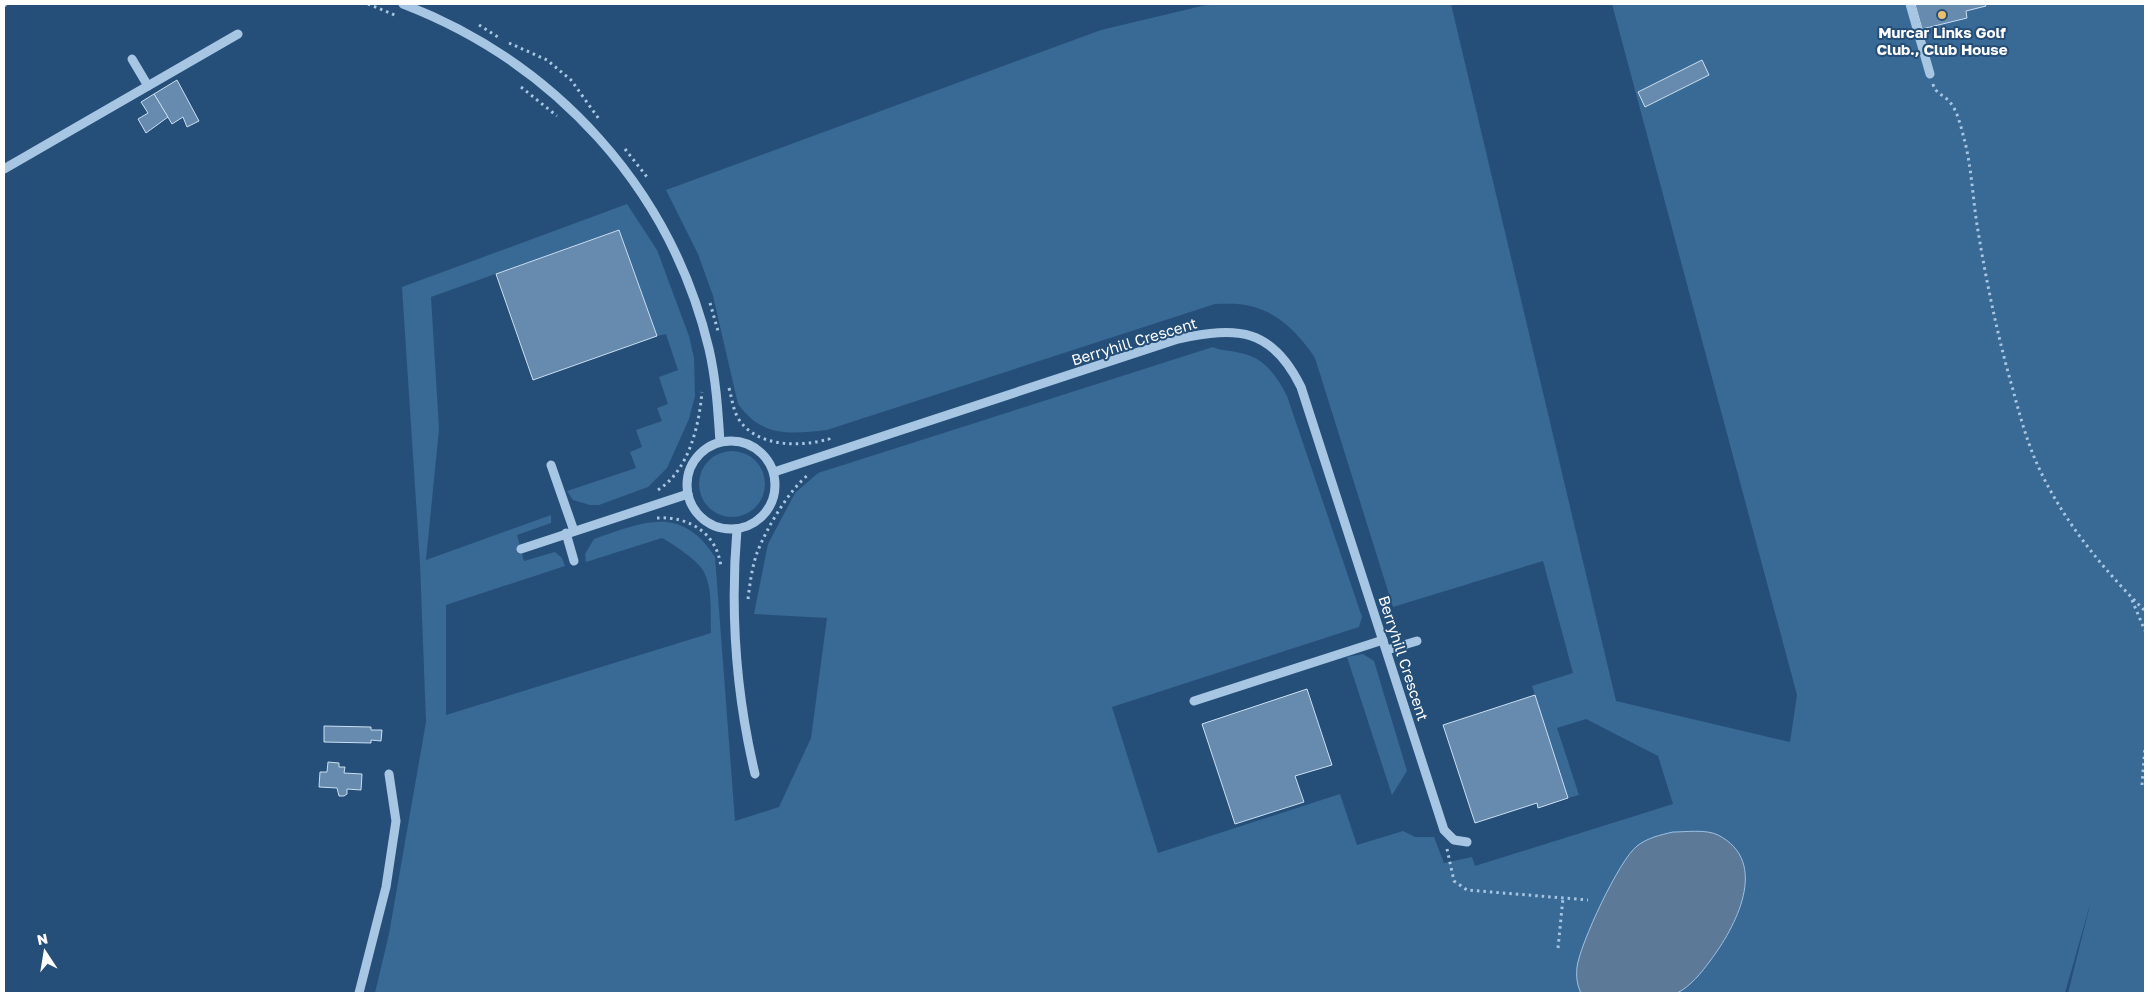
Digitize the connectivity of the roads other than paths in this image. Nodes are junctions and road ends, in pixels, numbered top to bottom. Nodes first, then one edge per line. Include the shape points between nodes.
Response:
1 (403, 4) edge
2 (1910, 4) edge
3 (238, 34) dead end
4 (132, 59) dead end
5 (1930, 74) road end
6 (148, 86) junction
7 (4, 169) edge
8 (720, 442) junction
9 (552, 465) dead end
10 (774, 472) junction
11 (688, 494) junction
12 (737, 529) junction
13 (570, 532) junction
14 (521, 549) dead end
15 (574, 561) dead end
16 (1383, 640) junction
17 (1416, 641) dead end
18 (1387, 650) junction
19 (1194, 701) dead end
20 (389, 774) dead end
21 (755, 774) dead end
22 (1467, 842) dead end
23 (359, 993) edge

1 - 8 street via 482,42 536,79 561,98 632,178 674,251 699,313 710,350
2 - 5 street
3 - 6 street
4 - 6 street
6 - 7 street
8 - 10 street via 734,441 753,447 768,460
8 - 11 street via 698,456 689,474
9 - 13 street
10 - 12 street via 776,487 764,515 752,525
10 - 16 street, Berryhill Crescent via 1178,339 1209,332 1255,336 1283,356 1301,387
11 - 12 street via 692,506 706,521 724,529
11 - 13 street
12 - 21 street via 735,643 747,739
13 - 14 street
13 - 15 street
16 - 18 street, Berryhill Crescent
16 - 19 street
17 - 18 street
18 - 22 street, Berryhill Crescent via 1444,830 1454,840
20 - 23 street via 396,821 386,887

